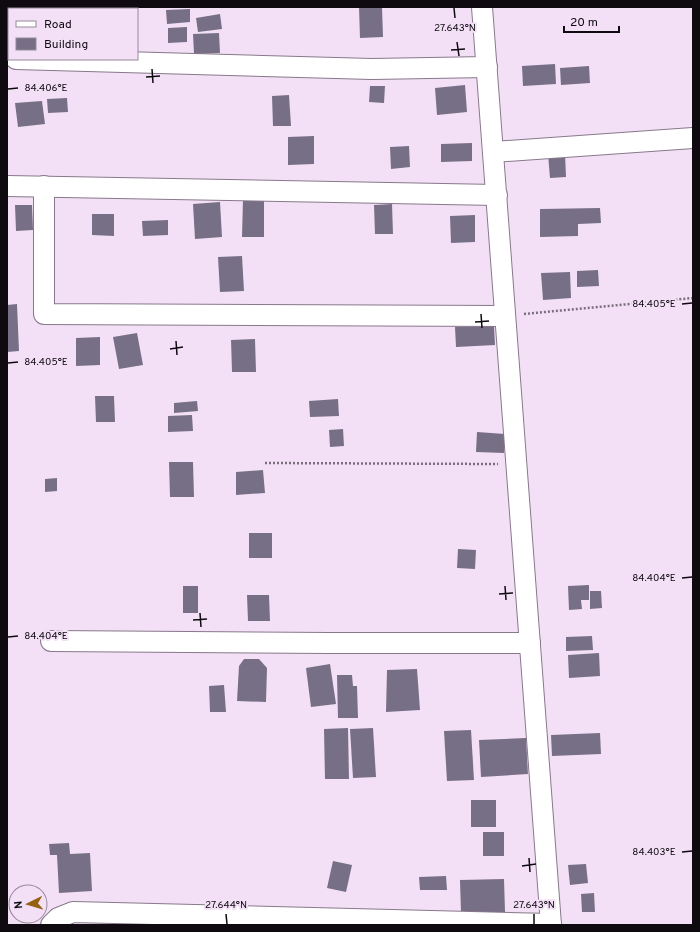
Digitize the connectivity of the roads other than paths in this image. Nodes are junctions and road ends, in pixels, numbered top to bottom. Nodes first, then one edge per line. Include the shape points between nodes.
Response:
1 (482, 7) edge
2 (52, 60) edge
3 (487, 67) junction
4 (693, 138) edge
5 (493, 152) junction
6 (7, 186) edge
7 (44, 186) junction
8 (497, 195) junction
9 (505, 316) junction
10 (51, 641) dead end
11 (530, 642) junction
12 (551, 924) edge
13 (51, 925) edge

1 - 3 street
2 - 3 street via 372,69
3 - 5 street
4 - 5 street
5 - 8 street
6 - 7 street
7 - 8 street
7 - 9 street via 44,314
8 - 9 street
9 - 11 street
10 - 11 street
11 - 12 street
12 - 13 street via 73,912 58,918

